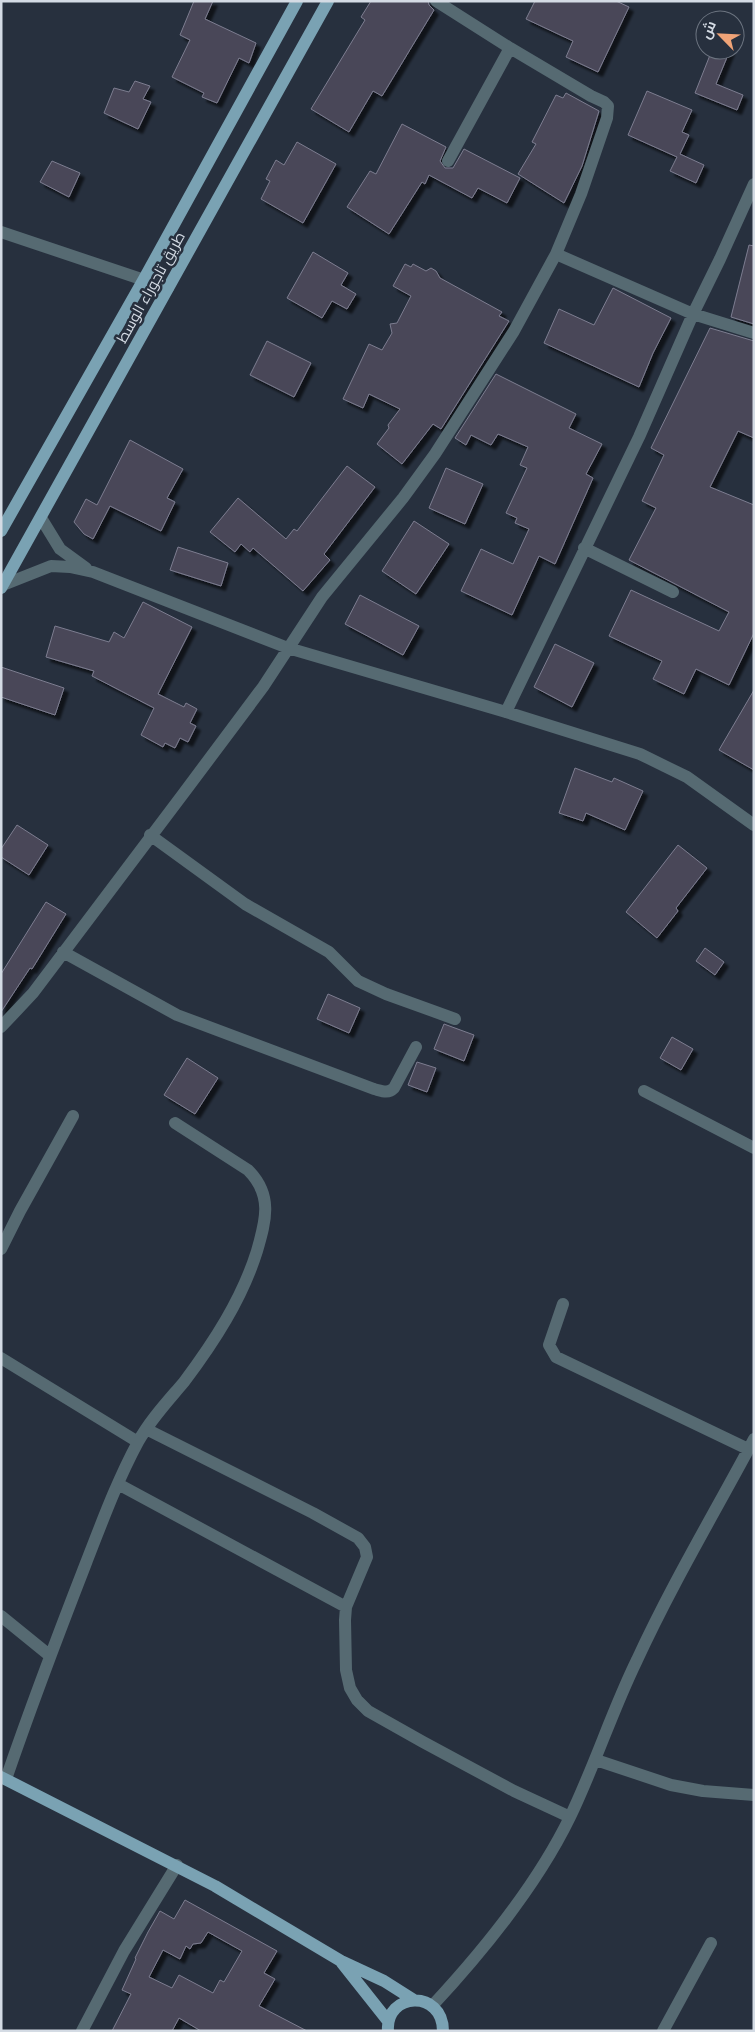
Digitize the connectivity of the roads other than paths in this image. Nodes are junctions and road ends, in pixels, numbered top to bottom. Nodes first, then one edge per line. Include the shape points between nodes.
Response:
1 (296, 1) edge
2 (328, 1) edge
3 (436, 1) edge
4 (510, 48) junction
5 (448, 161) dead end
6 (754, 184) edge
7 (1, 232) edge
8 (556, 254) junction
9 (144, 279) junction
10 (168, 288) junction
11 (693, 314) junction
12 (754, 333) edge
13 (41, 518) junction
14 (2, 526) edge
15 (584, 548) junction
16 (93, 572) junction
17 (2, 586) edge
18 (673, 592) dead end
19 (288, 648) junction
20 (506, 712) junction
21 (754, 825) edge
22 (150, 836) junction
23 (63, 952) junction
24 (455, 1019) dead end
25 (1, 1028) edge
26 (416, 1047) dead end
27 (644, 1091) dead end
28 (73, 1116) dead end
29 (175, 1123) dead end
30 (754, 1148) edge
31 (1, 1249) edge
32 (563, 1304) dead end
33 (1, 1358) edge
34 (146, 1429) junction
35 (138, 1442) junction
36 (751, 1444) edge
37 (118, 1484) junction
38 (346, 1607) junction
39 (1, 1616) edge
40 (49, 1655) junction
41 (596, 1760) junction
42 (4, 1778) edge
43 (754, 1794) edge
44 (570, 1817) junction
45 (177, 1865) junction
46 (711, 1943) dead end
47 (341, 1961) junction
48 (414, 2000) junction
49 (432, 2006) junction
50 (442, 2025) edge
51 (388, 2026) edge
52 (82, 2031) edge
53 (454, 2031) edge
54 (663, 2031) edge

1 - 9 main road
2 - 10 main road, طريق تاجوراء الوسط
3 - 4 street
4 - 5 street
4 - 8 street via 608,106 607,118
6 - 11 street
7 - 9 street
8 - 11 street
8 - 19 street via 514,332 435,454 322,597
9 - 10 street
9 - 14 main road
10 - 13 main road, طريق تاجوراء الوسط
11 - 12 street
11 - 15 street via 639,437
13 - 16 street via 60,549
13 - 17 main road, طريق تاجوراء الوسط
15 - 18 street
15 - 20 street
16 - 17 street via 70,566 51,566
16 - 19 street
19 - 20 street
19 - 22 street via 263,687
20 - 21 street via 663,764
22 - 23 street
22 - 24 street via 244,904 330,952 358,981
23 - 25 street
23 - 26 street via 177,1015 374,1090 385,1092 394,1088
27 - 30 street
28 - 31 street
29 - 34 street via 256,1178 265,1200 265,1214 256,1252 227,1319 209,1348
32 - 36 street via 548,1345 556,1356
33 - 35 street
34 - 35 street
34 - 38 street via 358,1538 365,1547 366,1565
35 - 37 street
36 - 41 street via 636,1661
37 - 38 street
37 - 40 street
38 - 44 street via 346,1670 357,1700 368,1710 514,1791
39 - 40 street
40 - 42 street
41 - 43 street via 671,1785 702,1791
41 - 44 street
42 - 45 main road
44 - 49 street via 509,1914
45 - 47 main road
45 - 52 street via 124,1951
46 - 54 street
47 - 48 main road via 384,1981
47 - 51 main road
48 - 49 main road
48 - 51 main road via 398,2006 392,2012
49 - 50 main road
50 - 53 main road

